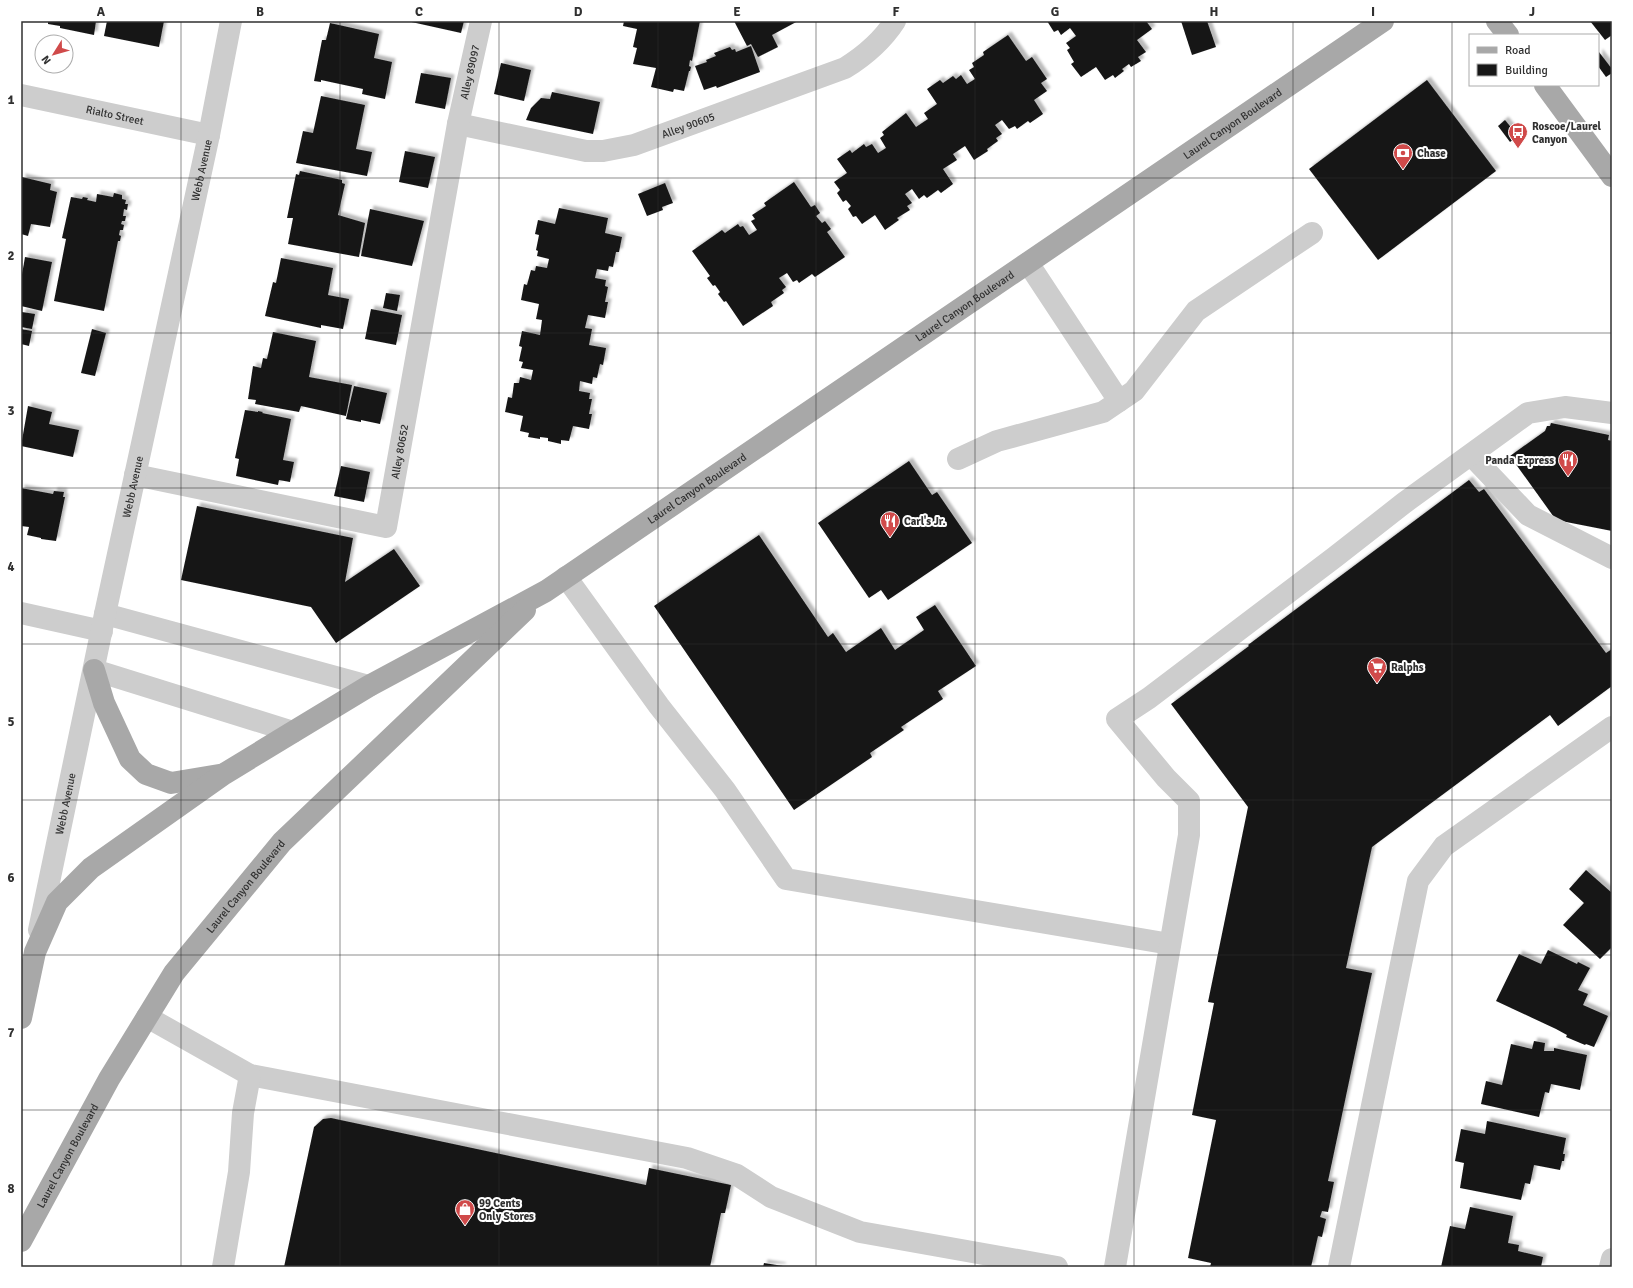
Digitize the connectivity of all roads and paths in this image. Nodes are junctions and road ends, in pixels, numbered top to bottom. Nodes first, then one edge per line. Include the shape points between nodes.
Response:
1 (231, 21) edge
2 (481, 21) edge
3 (895, 21) edge
4 (1383, 21) edge
5 (1497, 21) edge
6 (1507, 34) edge
7 (1546, 86) edge
8 (21, 96) edge
9 (458, 124) junction
10 (209, 135) junction
11 (1612, 176) edge
12 (1312, 233) dead end
13 (1028, 263) junction
14 (1119, 401) junction
15 (1612, 413) edge
16 (1471, 455) junction
17 (958, 459) dead end
18 (135, 475) junction
19 (1612, 558) edge
20 (566, 577) junction
21 (546, 591) junction
22 (21, 613) edge
23 (104, 622) junction
24 (94, 670) junction
25 (369, 686) junction
26 (1612, 727) edge
27 (293, 732) junction
28 (224, 774) junction
29 (1170, 944) junction
30 (35, 952) junction
31 (147, 1017) junction
32 (21, 1018) edge
33 (250, 1075) junction
34 (21, 1241) edge
35 (1612, 1259) edge
36 (223, 1267) edge
37 (1057, 1267) edge
38 (1115, 1267) edge
39 (1339, 1267) edge
40 (1610, 1267) edge

1 - 10 street, Webb Avenue
2 - 9 street, Alley 89097
3 - 9 street, Alley 90605 via 876,45 862,58 845,68 634,145 603,151 586,151
4 - 13 main road, Laurel Canyon Boulevard
5 - 6 main road
7 - 11 main road
8 - 10 street, Rialto Street
9 - 18 street, Alley 80652 via 386,528
10 - 18 street, Webb Avenue
12 - 14 street via 1196,311 1134,391
13 - 14 street
13 - 20 main road, Laurel Canyon Boulevard
14 - 17 street via 1103,412 997,441
15 - 16 street via 1565,407 1528,413
16 - 19 street via 1528,515
16 - 29 street via 1404,503 1149,698 1117,719 1166,778 1189,801 1189,835
18 - 23 street, Webb Avenue
20 - 21 main road, Laurel Canyon Boulevard
20 - 29 street via 659,706 724,790 786,879
21 - 25 main road, Laurel Canyon Boulevard
21 - 31 main road, Laurel Canyon Boulevard via 282,842 174,973
22 - 23 street
23 - 24 street, Webb Avenue
23 - 25 street
24 - 27 street
24 - 28 main road via 104,703 130,759 146,774 171,783
24 - 30 street, Webb Avenue
25 - 27 main road, Laurel Canyon Boulevard
26 - 39 street via 1444,846 1418,881
27 - 28 main road, Laurel Canyon Boulevard
28 - 30 main road, Laurel Canyon Boulevard via 91,868 57,902
29 - 38 street
30 - 32 main road, Laurel Canyon Boulevard
31 - 33 street
31 - 34 main road, Laurel Canyon Boulevard via 109,1079
33 - 36 street via 243,1113 240,1172
33 - 37 street via 687,1158 737,1175 771,1197 860,1232
35 - 40 street

